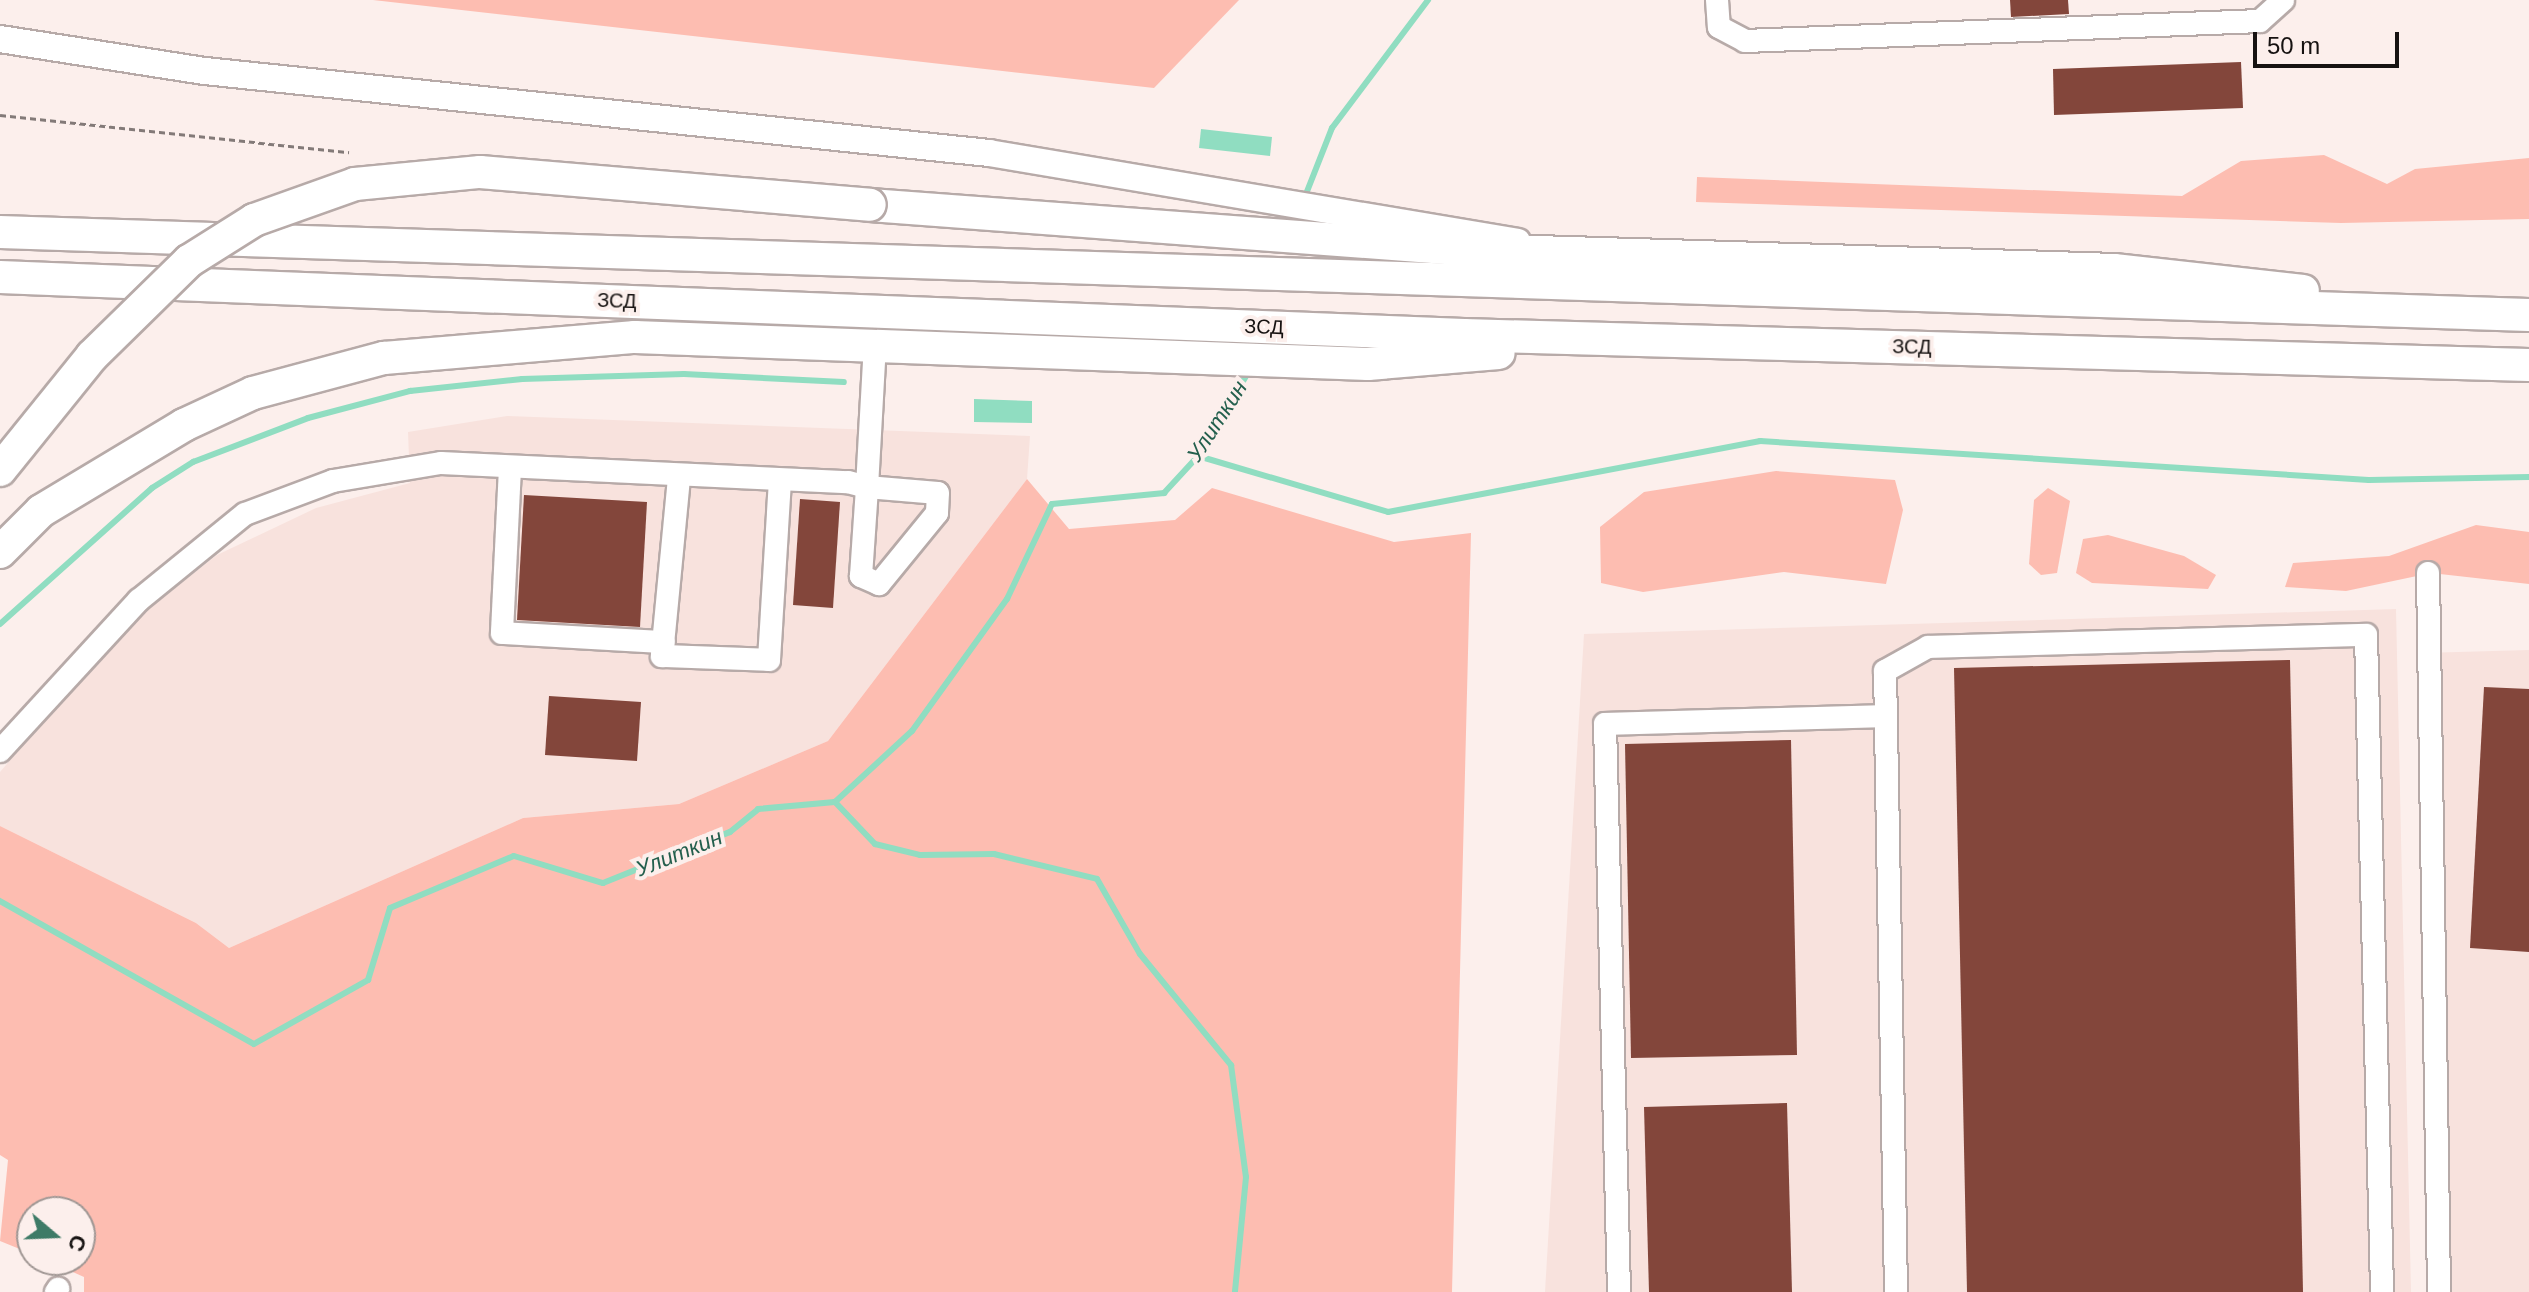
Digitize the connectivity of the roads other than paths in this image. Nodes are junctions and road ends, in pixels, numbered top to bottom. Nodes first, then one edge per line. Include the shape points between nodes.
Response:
1 (1717, 0) edge
2 (2283, 0) edge
3 (0, 39) edge
4 (11, 232) edge
5 (1565, 252) junction
6 (11, 277) edge
7 (2517, 314) edge
8 (1660, 341) junction
9 (875, 346) junction
10 (2529, 365) edge
11 (510, 468) junction
12 (0, 470) edge
13 (679, 478) junction
14 (780, 481) junction
15 (867, 487) junction
16 (0, 552) edge
17 (2428, 573) dead end
18 (664, 642) junction
19 (1886, 716) junction
20 (0, 751) edge
21 (1619, 1292) edge
22 (1896, 1292) edge
23 (2382, 1292) edge
24 (2439, 1292) edge

1 - 2 lane via 1719,27 1745,41 2260,21
3 - 5 main road via 205,71 989,153
4 - 7 highway
5 - 7 highway via 2114,270
5 - 12 highway, bridge via 870,205 480,172 355,184 254,220 189,261 101,345
6 - 8 highway, ЗСД
8 - 9 highway via 1368,364
8 - 10 highway, ЗСД
9 - 15 lane
9 - 16 highway via 635,337 384,358 253,393 157,440 41,511
11 - 13 lane
11 - 18 lane via 502,633
11 - 20 lane via 441,463 333,481 245,514 139,600
13 - 14 lane
13 - 18 lane
14 - 15 lane
14 - 18 lane via 769,660 662,656
15 - 15 lane via 861,576 879,584 937,513 938,493
17 - 24 lane
19 - 21 lane via 1605,724
19 - 22 lane
19 - 23 lane via 1885,671 1928,647 2366,635

